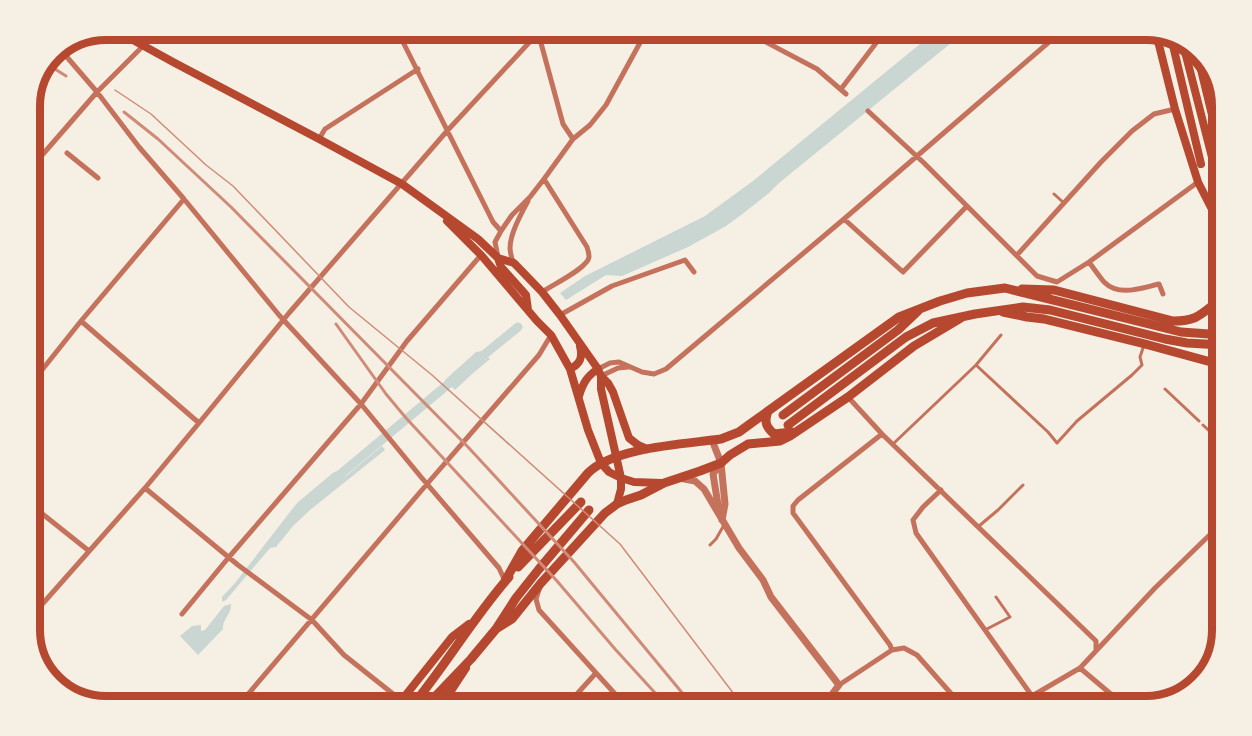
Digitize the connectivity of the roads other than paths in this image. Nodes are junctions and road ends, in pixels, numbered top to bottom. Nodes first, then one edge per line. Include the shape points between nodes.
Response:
1 (134, 40) edge
2 (147, 40) edge
3 (402, 40) edge
4 (532, 40) edge
5 (542, 40) edge
6 (642, 40) edge
7 (762, 40) edge
8 (879, 40) edge
9 (1051, 40) edge
10 (1158, 42) edge
11 (143, 46) junction
12 (1173, 46) edge
13 (1186, 55) edge
14 (66, 56) edge
15 (418, 69) junction
16 (1202, 72) edge
17 (97, 92) junction
18 (1175, 109) junction
19 (1211, 110) edge
20 (868, 111) dead end
21 (447, 131) junction
22 (319, 139) junction
23 (573, 140) junction
24 (67, 153) dead end
25 (1211, 154) edge
26 (916, 156) junction
27 (41, 158) edge
28 (1201, 164) dead end
29 (98, 178) dead end
30 (544, 179) junction
31 (1198, 182) junction
32 (402, 184) junction
33 (1054, 194) dead end
34 (530, 197) junction
35 (184, 199) junction
36 (1064, 203) junction
37 (967, 206) junction
38 (436, 208) junction
39 (1211, 208) edge
40 (844, 219) junction
41 (501, 231) junction
42 (481, 255) junction
43 (1017, 255) junction
44 (498, 258) junction
45 (1089, 262) junction
46 (513, 263) junction
47 (694, 272) dead end
48 (1005, 288) junction
49 (542, 291) junction
50 (1162, 294) dead end
51 (1211, 306) edge
52 (922, 308) junction
53 (528, 310) junction
54 (996, 310) junction
55 (560, 315) junction
56 (961, 318) junction
57 (284, 320) junction
58 (81, 321) junction
59 (1119, 323) junction
60 (1211, 334) edge
61 (551, 335) junction
62 (1001, 335) dead end
63 (579, 342) junction
64 (1145, 344) junction
65 (1211, 345) edge
66 (1211, 362) edge
67 (976, 365) junction
68 (570, 369) junction
69 (41, 372) edge
70 (599, 373) junction
71 (1164, 389) dead end
72 (579, 396) junction
73 (848, 397) junction
74 (361, 404) junction
75 (768, 411) junction
76 (783, 415) dead end
77 (1199, 421) dead end
78 (200, 423) junction
79 (788, 425) dead end
80 (1203, 425) dead end
81 (802, 428) junction
82 (1212, 433) edge
83 (882, 434) junction
84 (712, 440) junction
85 (893, 444) junction
86 (647, 449) junction
87 (616, 457) junction
88 (601, 463) junction
89 (721, 463) junction
90 (621, 478) junction
91 (679, 478) junction
92 (664, 483) junction
93 (427, 484) junction
94 (1023, 485) dead end
95 (145, 488) junction
96 (941, 490) junction
97 (580, 502) dead end
98 (617, 504) junction
99 (589, 510) dead end
100 (41, 513) edge
101 (722, 520) junction
102 (978, 528) junction
103 (1212, 533) edge
104 (710, 545) dead end
105 (89, 552) junction
106 (229, 557) junction
107 (505, 581) junction
108 (542, 583) junction
109 (996, 597) dead end
110 (41, 606) edge
111 (182, 614) dead end
112 (312, 620) junction
113 (473, 621) junction
114 (496, 629) junction
115 (985, 630) junction
116 (1096, 649) junction
117 (892, 650) junction
118 (471, 659) junction
119 (1080, 668) junction
120 (596, 673) junction
121 (839, 685) junction
122 (1028, 690) junction
123 (1043, 690) junction
124 (247, 696) edge
125 (392, 696) edge
126 (406, 696) edge
127 (420, 696) edge
128 (436, 696) edge
129 (448, 696) edge
130 (575, 696) edge
131 (617, 696) edge
132 (831, 696) edge
133 (953, 696) edge
134 (1032, 696) joint
135 (1113, 696) edge

1 - 11 main road
2 - 11 street
3 - 15 street
4 - 21 street
5 - 23 street via 563,124
6 - 23 street via 606,105
7 - 8 street via 817,69 844,91
9 - 26 street
10 - 18 main road
11 - 17 street
11 - 22 main road
12 - 28 main road
13 - 25 main road
14 - 17 street
15 - 21 street
15 - 22 street via 325,129
16 - 19 main road
17 - 27 street
17 - 35 street
18 - 31 main road
18 - 36 street via 1154,114 1132,131
20 - 26 street
21 - 32 street
21 - 41 street
22 - 32 main road
23 - 30 street
24 - 29 street
26 - 37 street
26 - 40 street
30 - 34 street
30 - 49 street via 587,247 589,257 586,264
31 - 39 main road
31 - 45 street
32 - 38 main road
32 - 57 street
33 - 36 lane
34 - 41 street
34 - 46 street via 511,242
35 - 57 street
35 - 58 street
36 - 43 street
37 - 40 street via 903,272
37 - 43 street
38 - 42 main road
38 - 44 main road
40 - 70 street via 666,369 654,374 619,362
41 - 44 street via 495,242
42 - 53 main road
42 - 74 street via 407,341
43 - 45 street via 1037,276 1057,282
44 - 46 main road
44 - 53 main road via 501,267 526,295
45 - 50 street via 1105,283 1115,289 1159,284
46 - 49 main road
47 - 55 street via 685,260 612,286
48 - 51 highway via 1054,291 1173,321 1188,321
48 - 52 highway via 967,293
48 - 59 highway
49 - 55 main road
52 - 75 highway via 899,316
52 - 76 highway
53 - 61 main road
54 - 56 highway
54 - 59 highway via 1023,307
54 - 64 highway
55 - 63 main road
56 - 73 highway via 914,346
56 - 79 highway via 933,323 906,337
57 - 74 street
57 - 78 street
58 - 69 street
58 - 78 street
59 - 60 highway
59 - 65 highway via 1187,344
61 - 68 main road
61 - 93 street via 539,355
62 - 67 lane
63 - 68 main road via 581,358
63 - 70 main road
64 - 66 highway
64 - 67 lane via 1140,357 1143,366 1056,443
67 - 85 lane
68 - 72 main road
70 - 72 main road via 589,375
70 - 86 main road via 613,392 629,438
70 - 87 main road
71 - 77 lane
72 - 88 main road
73 - 81 highway
73 - 83 street
74 - 93 street
74 - 106 street
75 - 81 highway via 765,422 774,434
75 - 84 highway via 731,436
78 - 95 street
80 - 82 lane
81 - 89 highway via 780,441 748,444
83 - 85 street
83 - 117 street via 798,500 792,513
84 - 86 highway
84 - 89 street
85 - 96 street
86 - 87 highway
87 - 88 highway
87 - 90 main road
88 - 90 main road
88 - 107 highway via 522,551
89 - 91 highway
89 - 101 street via 725,504
90 - 92 main road
90 - 98 main road
91 - 92 highway
91 - 101 street via 701,485
92 - 98 highway
93 - 107 street via 499,568
93 - 112 street
94 - 102 lane
95 - 105 street
95 - 106 street
96 - 102 street
96 - 115 street via 913,520 916,533
97 - 107 highway
98 - 108 highway
99 - 114 highway via 521,591
100 - 105 street
101 - 104 lane
101 - 121 street via 771,597
102 - 116 street via 1096,641
103 - 116 street
105 - 110 street
106 - 111 street
106 - 112 street
107 - 113 highway
108 - 114 highway via 512,619
108 - 120 street via 536,599 539,610
109 - 115 lane via 1010,617
112 - 124 street
112 - 125 street via 344,655
113 - 126 main road via 452,638
113 - 127 highway
114 - 118 highway
115 - 122 street
116 - 119 street
117 - 121 street
117 - 133 street via 904,648 917,654
118 - 128 highway
118 - 129 main road
119 - 123 street
119 - 135 street
120 - 130 street
120 - 131 street
121 - 132 street
122 - 123 street
122 - 134 street
123 - 134 street

